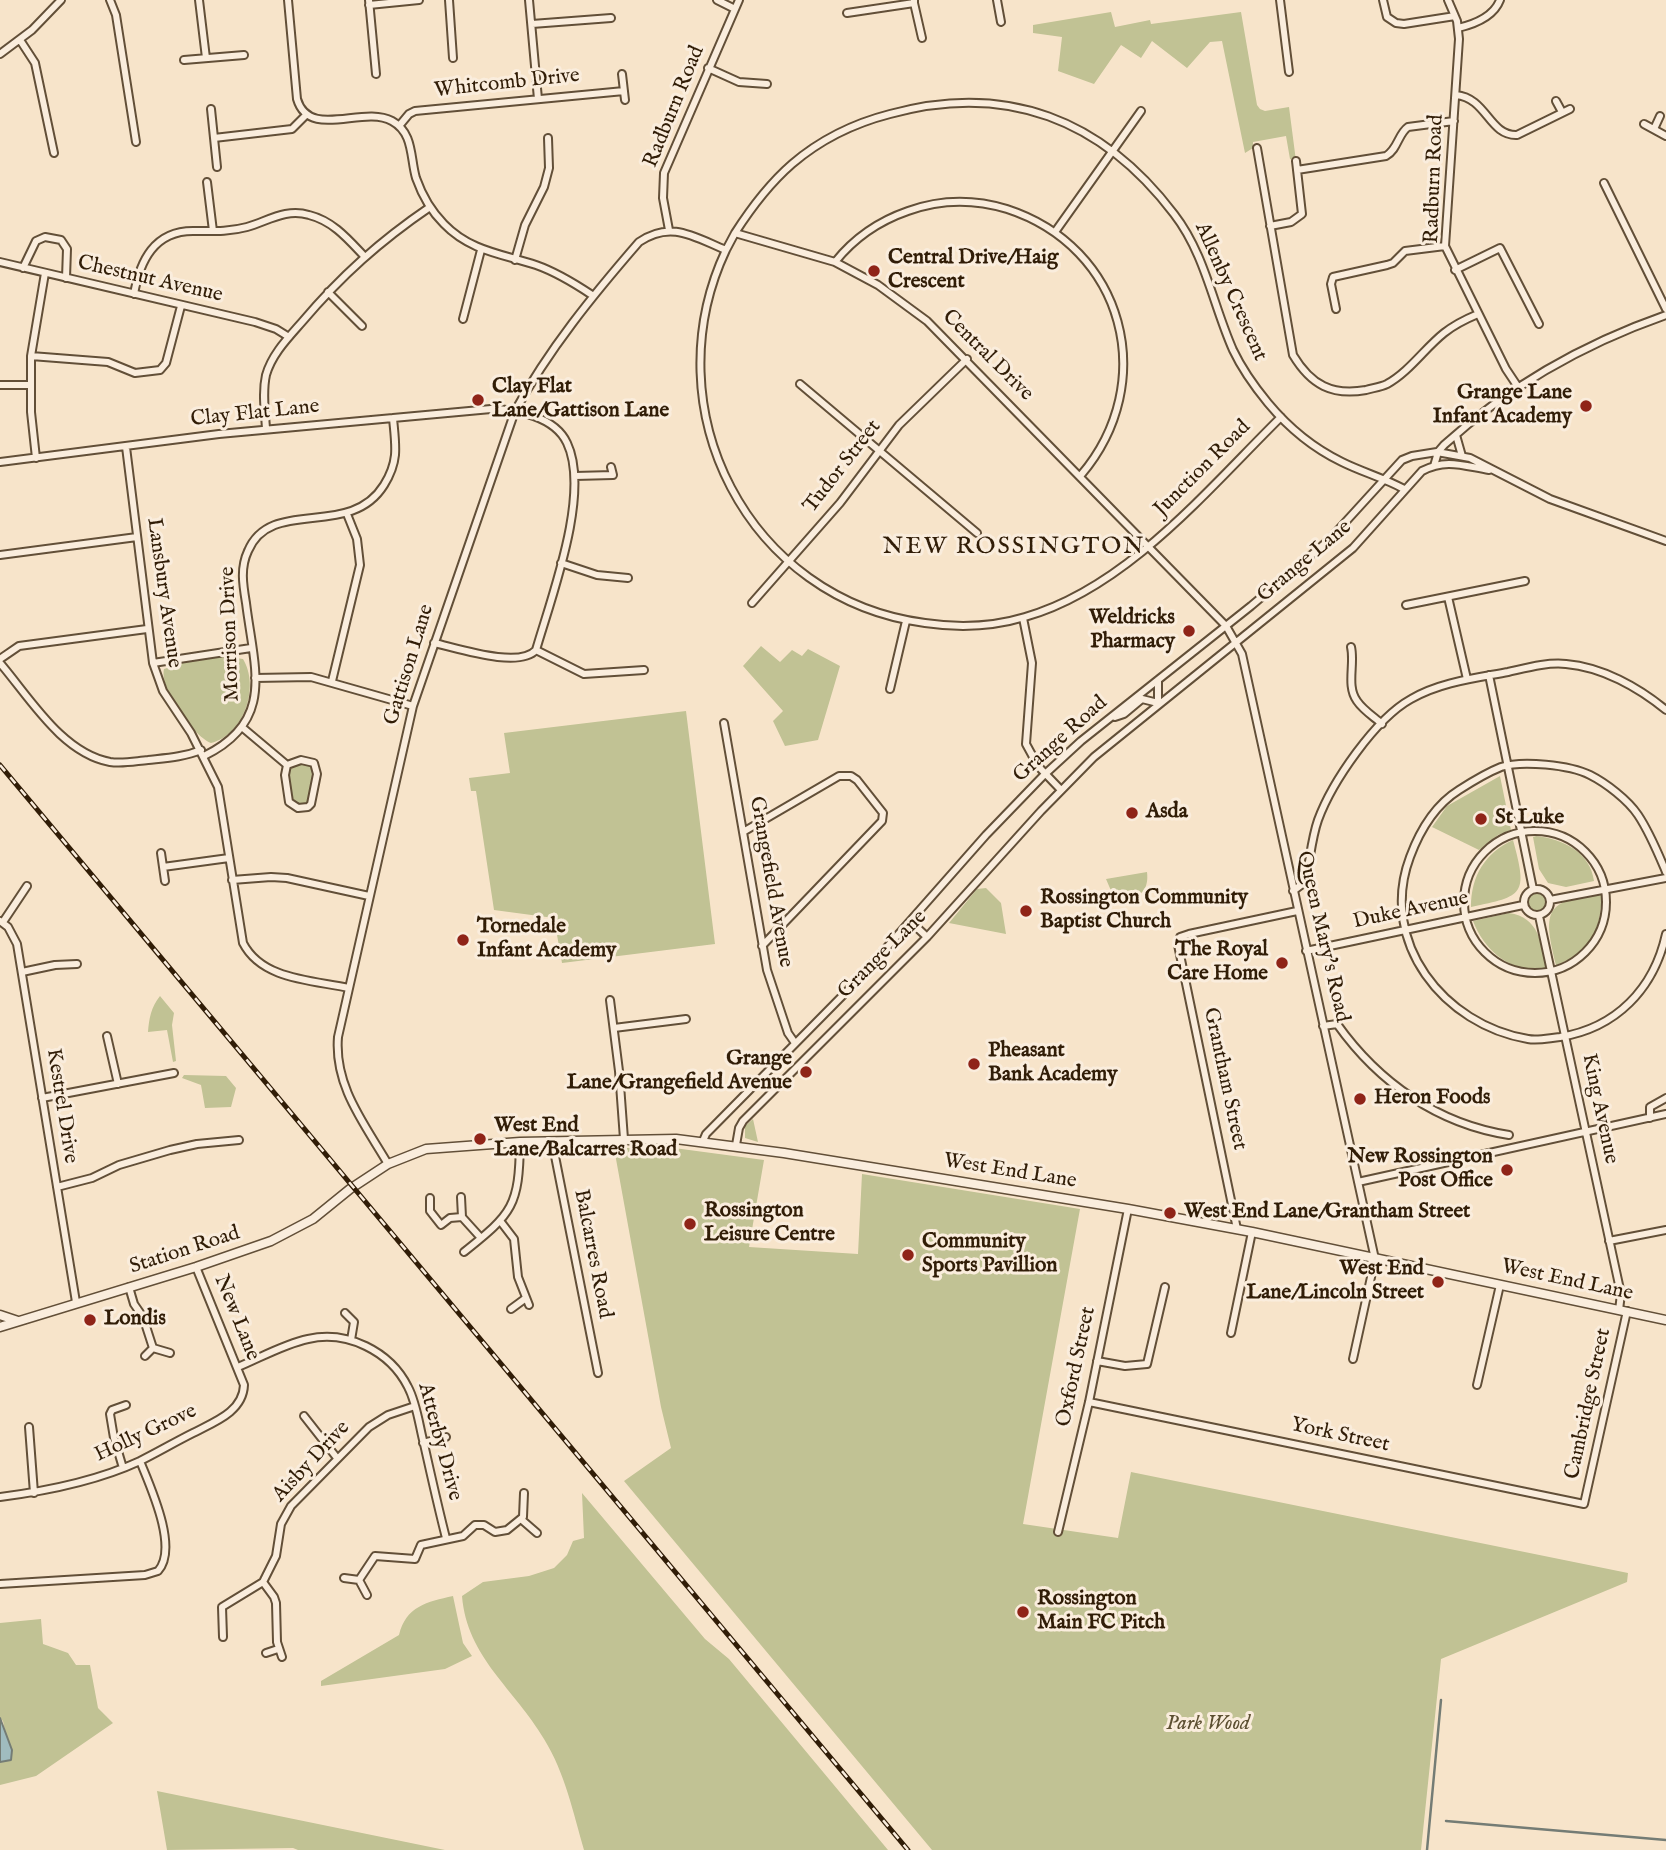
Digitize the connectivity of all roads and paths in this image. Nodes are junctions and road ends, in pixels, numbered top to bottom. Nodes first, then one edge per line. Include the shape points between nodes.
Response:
1 (61, 0) edge
2 (110, 0) edge
3 (199, 0) edge
4 (288, 0) edge
5 (419, 0) edge
6 (449, 0) edge
7 (717, 0) edge
8 (739, 0) edge
9 (997, 0) edge
10 (1280, 0) edge
11 (1383, 0) edge
12 (1448, 0) edge
13 (1500, 0) edge
14 (529, 1) edge
15 (540, 1) edge
16 (914, 1) edge
17 (369, 3) edge
18 (735, 9) junction
19 (847, 13) dead end
20 (1455, 16) junction
21 (611, 18) dead end
22 (1001, 22) dead end
23 (532, 24) junction
24 (1458, 28) junction
25 (922, 38) dead end
26 (20, 40) junction
27 (453, 48) junction
28 (463, 48) dead end
29 (0, 54) edge
30 (244, 55) dead end
31 (206, 58) junction
32 (453, 58) dead end
33 (184, 60) dead end
34 (386, 62) dead end
35 (375, 63) junction
36 (708, 68) junction
37 (1289, 72) dead end
38 (376, 74) dead end
39 (622, 74) dead end
40 (767, 84) dead end
41 (624, 91) junction
42 (1456, 95) junction
43 (538, 99) junction
44 (625, 100) dead end
45 (1556, 101) dead end
46 (1570, 108) dead end
47 (211, 109) dead end
48 (1141, 111) dead end
49 (1562, 113) junction
50 (306, 115) junction
51 (1661, 116) dead end
52 (1454, 121) junction
53 (1644, 124) dead end
54 (399, 126) junction
55 (1654, 129) junction
56 (1666, 136) edge
57 (214, 138) junction
58 (548, 138) dead end
59 (136, 142) dead end
60 (1257, 148) dead end
61 (1113, 152) junction
62 (54, 153) dead end
63 (1296, 160) dead end
64 (217, 167) dead end
65 (1297, 170) junction
66 (207, 182) dead end
67 (1604, 183) dead end
68 (430, 207) junction
69 (1270, 226) junction
70 (669, 230) junction
71 (213, 231) junction
72 (1055, 232) junction
73 (735, 233) junction
74 (1445, 246) junction
75 (481, 250) junction
76 (726, 250) junction
77 (365, 256) junction
78 (515, 260) junction
79 (0, 262) edge
80 (835, 262) junction
81 (23, 268) junction
82 (1455, 270) junction
83 (45, 273) junction
84 (66, 278) junction
85 (328, 292) junction
86 (134, 295) junction
87 (592, 295) junction
88 (181, 306) junction
89 (1336, 309) dead end
90 (1666, 309) edge
91 (1478, 314) junction
92 (1666, 315) edge
93 (463, 318) dead end
94 (1539, 324) dead end
95 (362, 326) dead end
96 (289, 337) junction
97 (31, 356) junction
98 (967, 359) junction
99 (800, 384) dead end
100 (0, 385) edge
101 (30, 385) junction
102 (1518, 387) junction
103 (515, 411) junction
104 (1281, 417) junction
105 (393, 418) junction
106 (267, 429) junction
107 (1456, 435) junction
108 (126, 447) junction
109 (880, 450) junction
110 (1438, 452) junction
111 (36, 458) junction
112 (1462, 459) junction
113 (0, 462) edge
114 (1434, 466) junction
115 (611, 467) dead end
116 (575, 475) junction
117 (1080, 475) junction
118 (1384, 478) junction
119 (1405, 489) junction
120 (347, 514) junction
121 (977, 533) dead end
122 (137, 537) junction
123 (1666, 541) edge
124 (1150, 546) junction
125 (0, 555) edge
126 (788, 561) junction
127 (561, 563) junction
128 (628, 578) dead end
129 (1525, 581) dead end
130 (1448, 597) junction
131 (752, 603) dead end
132 (1406, 605) dead end
133 (1023, 618) junction
134 (906, 621) junction
135 (1226, 626) junction
136 (148, 629) junction
137 (1237, 641) junction
138 (434, 643) junction
139 (1351, 647) dead end
140 (251, 648) junction
141 (536, 650) junction
142 (0, 661) edge
143 (153, 663) junction
144 (644, 670) dead end
145 (1489, 675) junction
146 (255, 678) junction
147 (1158, 680) junction
148 (1467, 680) junction
149 (332, 681) junction
150 (890, 689) dead end
151 (1158, 703) junction
152 (413, 706) junction
153 (1666, 710) edge
154 (1110, 718) junction
155 (724, 723) dead end
156 (1382, 724) junction
157 (243, 727) junction
158 (203, 753) junction
159 (287, 765) junction
160 (1508, 766) junction
161 (1044, 775) junction
162 (1061, 790) junction
163 (743, 832) junction
164 (1522, 833) junction
165 (161, 853) dead end
166 (229, 858) junction
167 (163, 867) junction
168 (1666, 875) edge
169 (232, 880) junction
170 (165, 881) dead end
171 (27, 886) dead end
172 (1534, 889) junction
173 (1605, 890) junction
174 (1293, 891) junction
175 (369, 896) junction
176 (1550, 900) junction
177 (1523, 905) junction
178 (1297, 911) junction
179 (1539, 916) junction
180 (1466, 917) junction
181 (1, 921) edge
182 (911, 922) junction
183 (1404, 931) junction
184 (1666, 934) edge
185 (927, 937) junction
186 (762, 946) junction
187 (1306, 951) junction
188 (76, 964) dead end
189 (1551, 971) junction
190 (22, 972) junction
191 (349, 988) junction
192 (610, 1000) dead end
193 (686, 1019) dead end
194 (1323, 1026) junction
195 (614, 1028) junction
196 (107, 1035) dead end
197 (1566, 1036) junction
198 (794, 1045) junction
199 (805, 1059) junction
200 (174, 1073) dead end
201 (118, 1084) junction
202 (42, 1098) junction
203 (1666, 1098) edge
204 (1666, 1114) edge
205 (1650, 1118) junction
206 (1586, 1131) junction
207 (1509, 1135) dead end
208 (624, 1139) junction
209 (239, 1140) dead end
210 (552, 1141) junction
211 (703, 1141) junction
212 (520, 1142) junction
213 (736, 1145) junction
214 (387, 1164) junction
215 (1358, 1182) junction
216 (57, 1187) junction
217 (350, 1189) joint
218 (461, 1197) dead end
219 (430, 1198) dead end
220 (1128, 1209) junction
221 (462, 1217) junction
222 (501, 1222) junction
223 (1237, 1229) junction
224 (1666, 1230) edge
225 (1252, 1232) junction
226 (481, 1238) junction
227 (1609, 1241) junction
228 (464, 1252) dead end
229 (1375, 1259) junction
230 (197, 1267) junction
231 (1500, 1285) junction
232 (129, 1287) junction
233 (1165, 1287) dead end
234 (76, 1303) junction
235 (511, 1308) dead end
236 (1623, 1310) junction
237 (345, 1313) dead end
238 (0, 1315) edge
239 (1666, 1320) edge
240 (18, 1321) junction
241 (0, 1328) edge
242 (1231, 1333) dead end
243 (351, 1340) junction
244 (153, 1348) junction
245 (170, 1353) dead end
246 (145, 1356) dead end
247 (1353, 1359) dead end
248 (1097, 1361) junction
249 (238, 1367) junction
250 (598, 1373) dead end
251 (1477, 1385) dead end
252 (1089, 1402) junction
253 (126, 1405) dead end
254 (415, 1406) junction
255 (224, 1416) joint
256 (304, 1416) dead end
257 (320, 1418) dead end
258 (311, 1425) junction
259 (29, 1427) dead end
260 (446, 1437) dead end
261 (424, 1443) junction
262 (337, 1458) junction
263 (140, 1461) junction
264 (123, 1468) junction
265 (34, 1493) junction
266 (524, 1493) dead end
267 (0, 1497) edge
268 (1584, 1504) joint
269 (522, 1520) junction
270 (1058, 1532) dead end
271 (537, 1533) dead end
272 (446, 1538) junction
273 (344, 1578) dead end
274 (359, 1580) junction
275 (263, 1582) junction
276 (0, 1584) edge
277 (367, 1595) dead end
278 (223, 1637) dead end
279 (278, 1649) junction
280 (266, 1653) dead end
281 (282, 1657) dead end

1 - 26 street
2 - 59 street
3 - 31 street
4 - 50 street via 297,99
5 - 17 street
6 - 27 street
7 - 18 street
8 - 18 street, Radburn Road
9 - 22 street
10 - 37 street
11 - 20 street via 1387,17 1396,23
12 - 20 street, Radburn Road
13 - 24 street via 1489,15
14 - 15 street
14 - 23 street
16 - 19 street
16 - 25 street
17 - 35 street
18 - 36 street, Radburn Road
20 - 24 street, Radburn Road
21 - 23 street
23 - 43 street
24 - 42 street, Radburn Road
26 - 29 street
26 - 62 street via 35,63
27 - 28 street
27 - 32 street
30 - 31 street
31 - 33 street
34 - 35 street
35 - 38 street
36 - 40 street via 740,82
36 - 70 street, Radburn Road via 664,173
39 - 41 street
41 - 43 street, Whitcomb Drive
41 - 44 street
42 - 49 street via 1474,100 1510,135
42 - 52 street, Radburn Road
43 - 54 street, Whitcomb Drive via 415,111
45 - 49 street
46 - 49 street
47 - 57 street
48 - 61 street
50 - 54 street via 320,120 382,116
50 - 57 street via 292,129
51 - 55 street
52 - 65 street via 1408,127 1386,156
52 - 74 street, Radburn Road
53 - 55 street
54 - 68 street via 408,139 417,180
55 - 56 street
57 - 64 street
58 - 78 street via 544,187 525,225
60 - 69 street
61 - 72 street
61 - 73 street, Allenby Crescent via 1070,124 1015,106 962,102 907,109 856,126 811,150 765,192
61 - 104 street, Allenby Crescent via 1176,216 1196,252 1239,363
63 - 65 street
65 - 69 street via 1302,214 1291,222
66 - 71 street
67 - 90 street
68 - 75 street via 451,231
68 - 77 street
69 - 91 street via 1293,355 1307,374 1330,390 1356,392 1387,384 1444,333
70 - 76 street
70 - 87 street, Gattison Lane via 639,242
71 - 77 street via 247,227 294,212 336,227
71 - 86 street via 181,232 153,245 138,272
72 - 80 street via 1000,207 941,202 880,223
72 - 117 street via 1087,261 1103,284 1122,342 1122,385 1114,420 1101,448
73 - 76 street
73 - 80 street, Central Drive
74 - 82 street, Radburn Road
74 - 89 street via 1405,251 1393,263 1336,275 1331,280
75 - 78 street
75 - 93 street
76 - 126 street, Junction Road via 708,298 701,337 702,404 729,484 746,515
77 - 85 street
78 - 87 street via 552,271
79 - 81 street, Chestnut Avenue
80 - 98 street, Central Drive via 902,301
81 - 83 street, Chestnut Avenue
81 - 84 street via 36,241 45,237 61,240 67,248
82 - 91 street, Radburn Road
82 - 94 street via 1500,248
83 - 84 street, Chestnut Avenue
83 - 97 street
84 - 86 street, Chestnut Avenue
85 - 95 street
85 - 96 street
86 - 88 street, Chestnut Avenue
87 - 103 street, Gattison Lane
88 - 96 street, Chestnut Avenue via 255,322
88 - 97 street via 166,363 160,370 135,373 108,362
91 - 102 street, Radburn Road
92 - 102 street via 1572,354
96 - 106 street via 267,373 263,394
97 - 101 street
98 - 109 street, Tudor Street via 916,406
98 - 117 street, Central Drive
99 - 109 street
100 - 101 street
101 - 111 street
102 - 107 street
103 - 105 street, Clay Flat Lane
103 - 116 street via 560,433
103 - 138 street, Gattison Lane
104 - 118 street, Allenby Crescent via 1330,456
104 - 124 street, Junction Road
105 - 106 street, Clay Flat Lane
105 - 120 street, Morrison Drive via 395,457 386,482 370,502
106 - 108 street, Clay Flat Lane
107 - 110 street
107 - 112 street
108 - 111 street, Clay Flat Lane
108 - 122 street, Lansbury Avenue
109 - 121 street
109 - 126 street, Tudor Street
110 - 112 street, Grange Road
110 - 114 street
110 - 118 street, Grange Road via 1402,460
111 - 113 street, Clay Flat Lane
112 - 114 street
112 - 123 street via 1549,499
114 - 119 street, Grange Lane via 1422,471
115 - 116 street via 612,475
116 - 127 street
117 - 124 street, Central Drive
118 - 119 street, Allenby Crescent
118 - 135 street, Grange Road via 1329,540
119 - 137 street, Grange Lane via 1353,548
120 - 140 street, Morrison Drive via 279,523 254,540 242,575
120 - 149 street via 357,539 360,565
122 - 125 street
122 - 136 street, Lansbury Avenue
124 - 133 street, Junction Road via 1086,590
124 - 135 street, Central Drive
126 - 131 street, Tudor Street
126 - 134 street, Junction Road via 849,602
127 - 128 street via 605,577
127 - 141 street
129 - 130 street
130 - 132 street
130 - 148 street
133 - 134 street, Junction Road via 974,626
133 - 161 street via 1032,663 1026,744
134 - 150 street
135 - 137 street, Queen Mary's Road
135 - 147 street, Grange Road
136 - 142 street via 19,646
136 - 143 street, Lansbury Avenue
137 - 151 street, Grange Lane
137 - 174 street, Queen Mary's Road
138 - 141 street via 499,657 528,656
138 - 152 street, Gattison Lane
139 - 156 street via 1353,694
140 - 143 street
140 - 146 street, Morrison Drive
141 - 144 street via 584,674
142 - 158 street via 68,742 84,752 125,762
143 - 158 street, Lansbury Avenue via 163,691
145 - 148 street
145 - 153 street via 1564,663 1620,680
145 - 160 street
146 - 149 street via 299,676
146 - 157 street, Morrison Drive via 253,708
147 - 151 street
147 - 154 street, Grange Road
148 - 156 street via 1410,699
149 - 152 street
151 - 154 street, Grange Lane via 1142,699 1124,714
151 - 162 street, Grange Lane
152 - 175 street, Gattison Lane
154 - 161 street, Grange Road
155 - 163 street, Grangefield Avenue
156 - 174 street via 1327,800 1305,882
157 - 158 street, Morrison Drive
157 - 159 street
158 - 166 street, Lansbury Avenue via 222,801
159 - 159 street via 307,760 317,768 308,807 298,808 289,802
160 - 164 street
160 - 168 street via 1566,768 1602,782 1638,814
160 - 183 street via 1454,793 1429,819 1406,868 1401,909
161 - 162 street
161 - 182 street, Grange Road
162 - 185 street, Grange Lane
163 - 186 street, Grangefield Avenue
163 - 186 street via 839,775 857,780 882,808 882,821
164 - 172 street
164 - 173 street via 1544,832 1575,842 1599,869
164 - 180 street via 1497,843 1475,864 1464,894
165 - 167 street
166 - 167 street
166 - 169 street, Lansbury Avenue
167 - 170 street
168 - 173 street
169 - 175 street via 287,878
169 - 191 street, Lansbury Avenue via 243,943 256,961 275,972
171 - 181 street
172 - 176 street via 1542,890
172 - 177 street via 1524,897
173 - 176 street
173 - 189 street via 1605,912 1596,939 1577,960
174 - 178 street, Queen Mary's Road
175 - 191 street, Gattison Lane
176 - 179 street
177 - 179 street
177 - 180 street, Duke Avenue
178 - 187 street, Queen Mary's Road
178 - 223 street, Grantham Street via 1179,936
179 - 189 street, King Avenue
180 - 183 street, Duke Avenue
180 - 189 street via 1477,943 1503,965 1526,973
181 - 190 street, Kestrel Drive via 14,936
182 - 185 street
182 - 198 street, Grange Road
183 - 187 street, Duke Avenue
183 - 197 street via 1431,983 1472,1019 1531,1040
184 - 197 street via 1657,966 1631,1003 1598,1026
185 - 199 street, Grange Lane
186 - 198 street, Grangefield Avenue
187 - 194 street, Queen Mary's Road
188 - 190 street
189 - 197 street, King Avenue
190 - 202 street, Kestrel Drive
191 - 214 street, Gattison Lane via 338,1037 339,1069 347,1096
192 - 195 street
193 - 195 street
194 - 207 street via 1338,1024 1377,1071 1417,1102 1463,1124
194 - 215 street, Queen Mary's Road
195 - 208 street
196 - 201 street
197 - 206 street, King Avenue
198 - 199 street
198 - 211 street, Grange Road
199 - 213 street, Grange Lane via 743,1121
200 - 201 street
201 - 202 street
202 - 216 street, Kestrel Drive
203 - 205 street via 1650,1107
204 - 205 street
205 - 206 street
206 - 215 street
206 - 227 street, King Avenue
208 - 210 street, West End Lane
208 - 211 street, West End Lane
209 - 216 street via 170,1150
210 - 212 street, West End Lane
210 - 250 street, Balcarres Road
211 - 213 street, West End Lane
212 - 214 street, West End Lane via 426,1149
212 - 222 street via 515,1198
213 - 220 street, West End Lane
214 - 217 street, West End Lane
215 - 229 street, Queen Mary's Road
216 - 234 street, Kestrel Drive
217 - 230 street, Station Road via 313,1219 271,1241
218 - 221 street
219 - 221 street via 430,1211 441,1224
220 - 223 street, West End Lane
220 - 248 street, Oxford Street
221 - 226 street
222 - 226 street
222 - 235 street via 513,1239 527,1301
223 - 225 street, West End Lane
224 - 227 street
225 - 229 street, West End Lane
225 - 242 street
226 - 228 street
227 - 236 street, King Avenue
229 - 231 street, West End Lane
229 - 247 street
230 - 232 street, Station Road
230 - 249 street, New Lane
231 - 236 street, West End Lane
231 - 251 street
232 - 234 street, Station Road
232 - 244 street
233 - 248 street via 1147,1364
234 - 240 street, Station Road
236 - 239 street, West End Lane
236 - 268 street, Cambridge Street
237 - 243 street via 354,1322
238 - 240 street
240 - 241 street, Station Road
243 - 249 street, Atterby Drive via 310,1338
243 - 254 street, Atterby Drive via 392,1364
244 - 245 street
244 - 246 street
248 - 252 street, Oxford Street
249 - 255 street, New Lane via 244,1385 242,1400
252 - 268 street, York Street
252 - 270 street, Oxford Street
253 - 264 street via 110,1411
254 - 261 street, Atterby Drive
254 - 262 street, Aisby Drive via 378,1420
255 - 263 street, Holly Grove
256 - 258 street
257 - 258 street
258 - 262 street
259 - 265 street
260 - 261 street
261 - 272 street, Atterby Drive
262 - 275 street, Aisby Drive via 286,1513 276,1556
263 - 264 street, Holly Grove
263 - 276 street via 156,1500 163,1534 164,1560 158,1571
264 - 265 street, Holly Grove
265 - 267 street, Holly Grove
266 - 269 street
269 - 271 street
269 - 272 street via 500,1532 475,1525 463,1536
272 - 274 street via 421,1545 415,1559 374,1556
273 - 274 street
274 - 277 street
275 - 278 street via 222,1608
275 - 279 street via 276,1603
279 - 280 street
279 - 281 street

